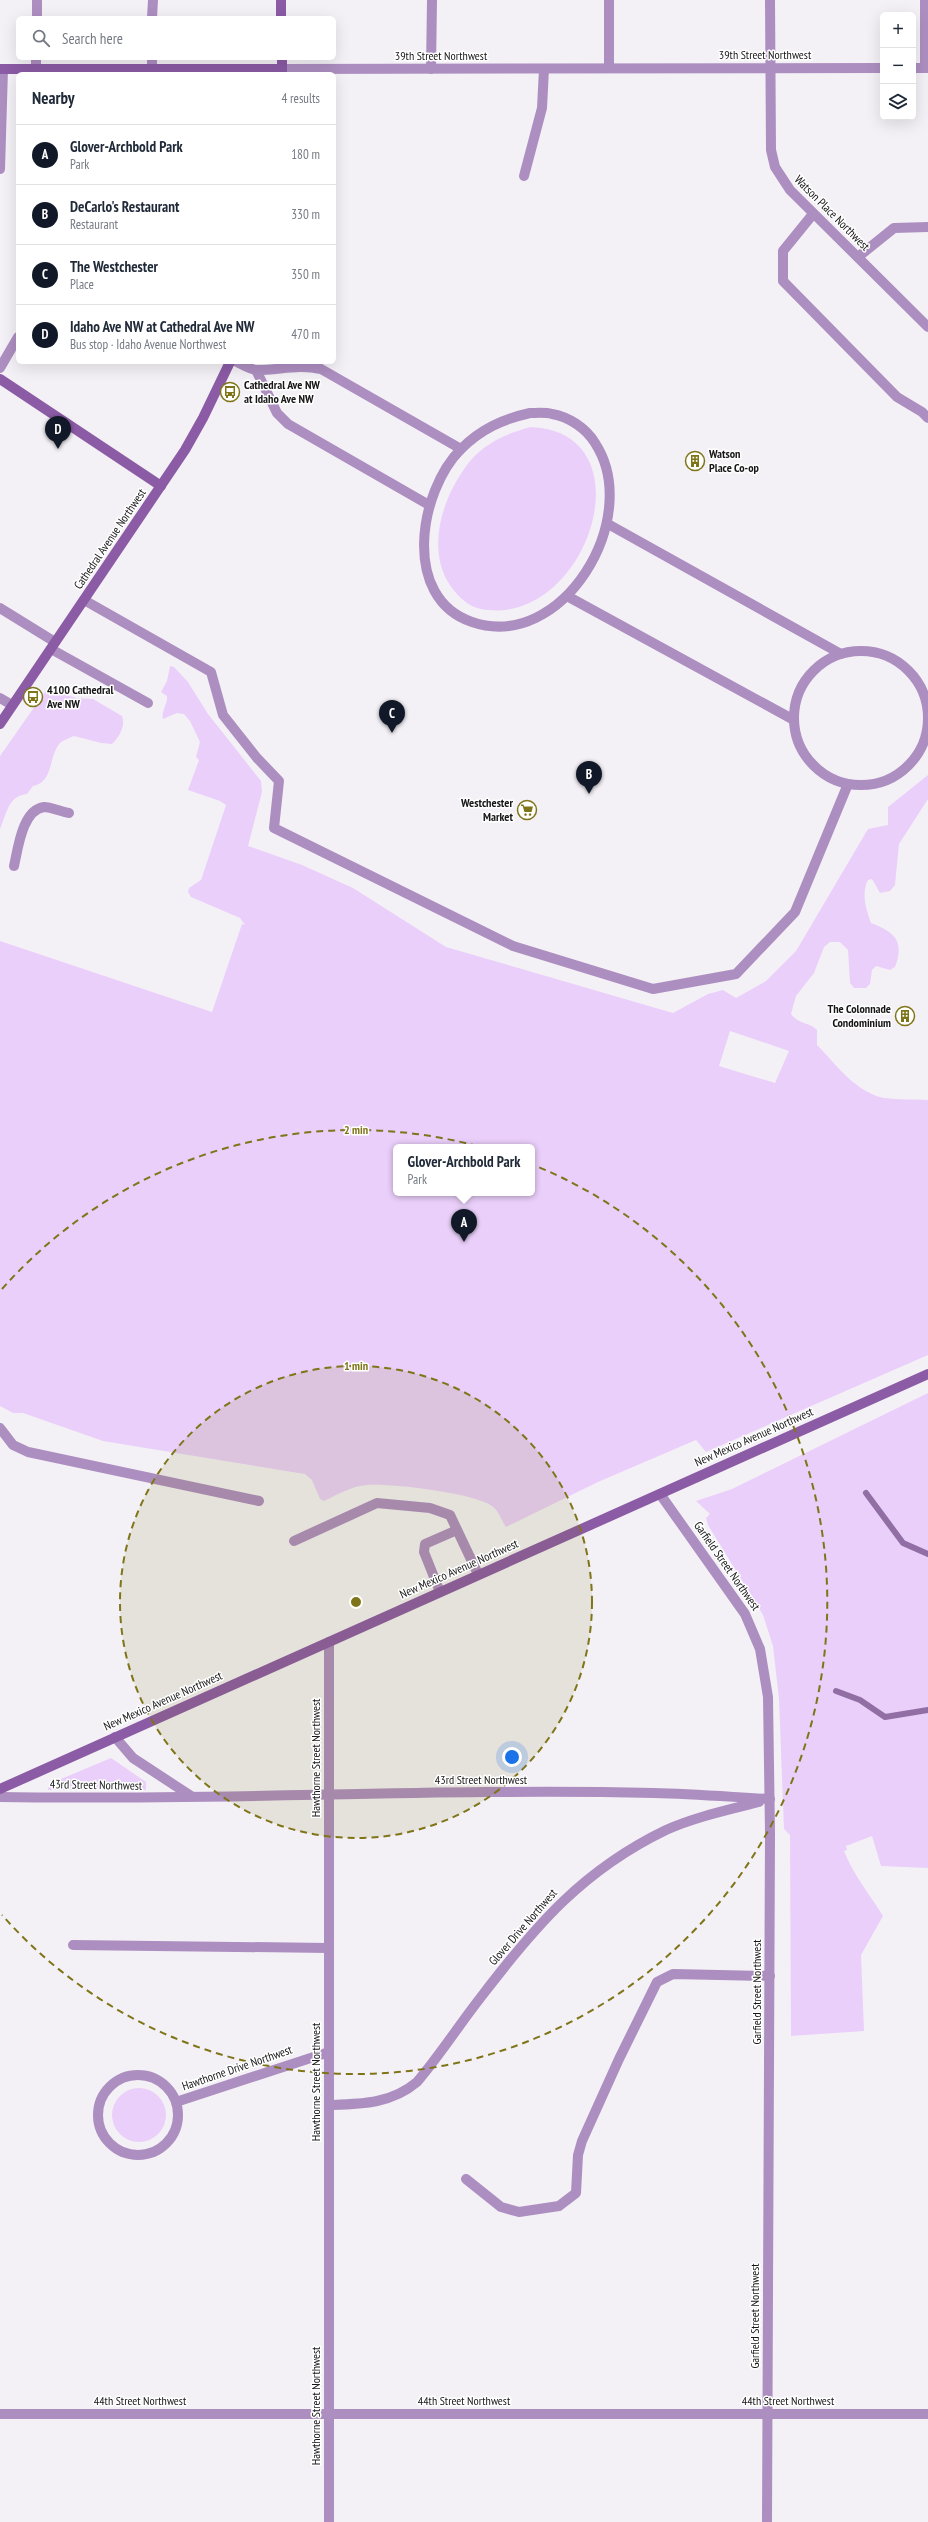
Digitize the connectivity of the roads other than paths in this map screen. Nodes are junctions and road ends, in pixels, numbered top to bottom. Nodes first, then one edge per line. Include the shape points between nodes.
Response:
1 (37, 0) edge
2 (152, 0) edge
3 (281, 0) edge
4 (432, 0) edge
5 (609, 0) edge
6 (770, 0) edge
7 (925, 0) edge
8 (37, 16) edge
9 (152, 16) edge
10 (281, 16) edge
11 (36, 60) edge
12 (152, 60) edge
13 (282, 60) edge
14 (544, 68) junction
15 (608, 68) junction
16 (770, 68) junction
17 (880, 68) edge
18 (926, 68) edge
19 (2, 69) edge
20 (431, 69) junction
21 (152, 70) junction
22 (36, 72) edge
23 (282, 72) edge
24 (0, 169) edge
25 (524, 176) dead end
26 (813, 214) junction
27 (928, 228) edge
28 (858, 257) junction
29 (928, 327) edge
30 (16, 340) edge
31 (229, 364) edge
32 (242, 364) edge
33 (0, 368) edge
34 (256, 370) junction
35 (0, 379) edge
36 (928, 418) edge
37 (461, 449) junction
38 (161, 486) junction
39 (429, 505) junction
40 (608, 524) junction
41 (567, 596) junction
42 (84, 600) junction
43 (0, 608) edge
44 (53, 645) junction
45 (841, 654) junction
46 (0, 698) edge
47 (148, 702) dead end
48 (12, 705) junction
49 (927, 709) edge
50 (794, 720) junction
51 (0, 724) edge
52 (848, 784) junction
53 (68, 813) dead end
54 (14, 866) dead end
55 (928, 1374) edge
56 (0, 1428) edge
57 (660, 1494) junction
58 (259, 1501) dead end
59 (457, 1530) junction
60 (294, 1541) dead end
61 (478, 1574) junction
62 (440, 1592) junction
63 (329, 1642) junction
64 (115, 1737) junction
65 (0, 1788) edge
66 (329, 1794) junction
67 (191, 1796) junction
68 (0, 1797) edge
69 (770, 1799) junction
70 (73, 1945) dead end
71 (329, 1948) junction
72 (770, 1976) junction
73 (329, 2052) junction
74 (176, 2102) junction
75 (329, 2105) junction
76 (466, 2178) dead end
77 (0, 2414) edge
78 (329, 2414) junction
79 (768, 2414) junction
80 (928, 2414) edge
81 (329, 2522) edge
82 (767, 2522) edge

1 - 8 street
2 - 9 street
3 - 10 street
4 - 20 street
5 - 15 street
6 - 16 street
7 - 18 street
11 - 22 street
12 - 21 street
13 - 23 street
14 - 15 street, 39th Street Northwest
14 - 20 street, 39th Street Northwest
14 - 25 street via 542,108
15 - 16 street, 39th Street Northwest
16 - 17 street, 39th Street Northwest
16 - 26 street, Watson Place Northwest via 772,159 784,183
19 - 22 street, 39th Street Northwest
19 - 24 street
20 - 23 street, 39th Street Northwest
21 - 22 street, 39th Street Northwest
21 - 23 street, 39th Street Northwest
26 - 28 street, Watson Place Northwest
26 - 36 street via 783,251 784,281 897,397
27 - 28 street via 894,228
28 - 29 street, Watson Place Northwest
30 - 33 street
31 - 38 street, Cathedral Avenue Northwest via 194,434
32 - 34 street
34 - 37 street via 303,365 320,369
34 - 39 street via 277,412 288,424
35 - 38 street
37 - 39 street via 445,470
37 - 40 street via 483,430 530,412 552,414 573,421 590,435 602,454 610,477 611,503
38 - 42 street, Cathedral Avenue Northwest
39 - 41 street via 423,548 428,573 438,594 452,611 478,624 516,624 540,615
40 - 41 street via 596,556
40 - 45 street
41 - 50 street
42 - 44 street, Cathedral Avenue Northwest
42 - 52 street via 211,672 223,715 279,781 274,828 513,946 653,989 736,974 795,912
43 - 44 street
44 - 47 street
44 - 48 street, Cathedral Avenue Northwest
45 - 49 street via 862,651 883,655 902,665 916,681
45 - 50 street via 822,663 806,678 797,698
46 - 48 street
48 - 51 street, Cathedral Avenue Northwest
49 - 52 street via 928,723 922,745 910,764 892,778 871,785
50 - 52 street via 798,742 810,762 827,776
53 - 54 street via 45,807 35,811 25,825
55 - 57 street, New Mexico Avenue Northwest
56 - 58 street via 13,1445 28,1452
57 - 61 street, New Mexico Avenue Northwest
57 - 69 street, Garfield Street Northwest via 734,1596 754,1632 765,1673 768,1697
59 - 60 street via 450,1515 430,1508 377,1503
59 - 61 street
59 - 62 street via 425,1544 424,1552
61 - 62 street, New Mexico Avenue Northwest
62 - 63 street, New Mexico Avenue Northwest
63 - 64 street, New Mexico Avenue Northwest
63 - 66 street, Hawthorne Street Northwest
64 - 65 street, New Mexico Avenue Northwest
64 - 67 street, 43rd Street Northwest via 133,1758
66 - 67 street, 43rd Street Northwest
66 - 69 street, 43rd Street Northwest via 655,1793
66 - 71 street, Hawthorne Street Northwest
67 - 68 street, 43rd Street Northwest via 158,1799
69 - 72 street, Garfield Street Northwest
69 - 75 street, Glover Drive Northwest via 666,1830 608,1863 577,1887 541,1922 417,2082 402,2093 378,2102
70 - 71 street
71 - 73 street, Hawthorne Street Northwest
72 - 76 street via 673,1974 657,1982 582,2141 578,2156 576,2193 559,2206 519,2212 501,2207
72 - 79 street, Garfield Street Northwest
73 - 74 street, Hawthorne Drive Northwest
73 - 75 street, Hawthorne Street Northwest
74 - 74 street, Hawthorne Drive Northwest via 170,2090 160,2081 147,2076 133,2075 120,2079 109,2087 101,2099 98,2112 99,2126 114,2148 137,2156 150,2154 161,2148 173,2134 178,2115
75 - 78 street, Hawthorne Street Northwest
77 - 78 street, 44th Street Northwest
78 - 79 street, 44th Street Northwest
78 - 81 street, Hawthorne Street Northwest
79 - 80 street, 44th Street Northwest
79 - 82 street, Garfield Street Northwest

